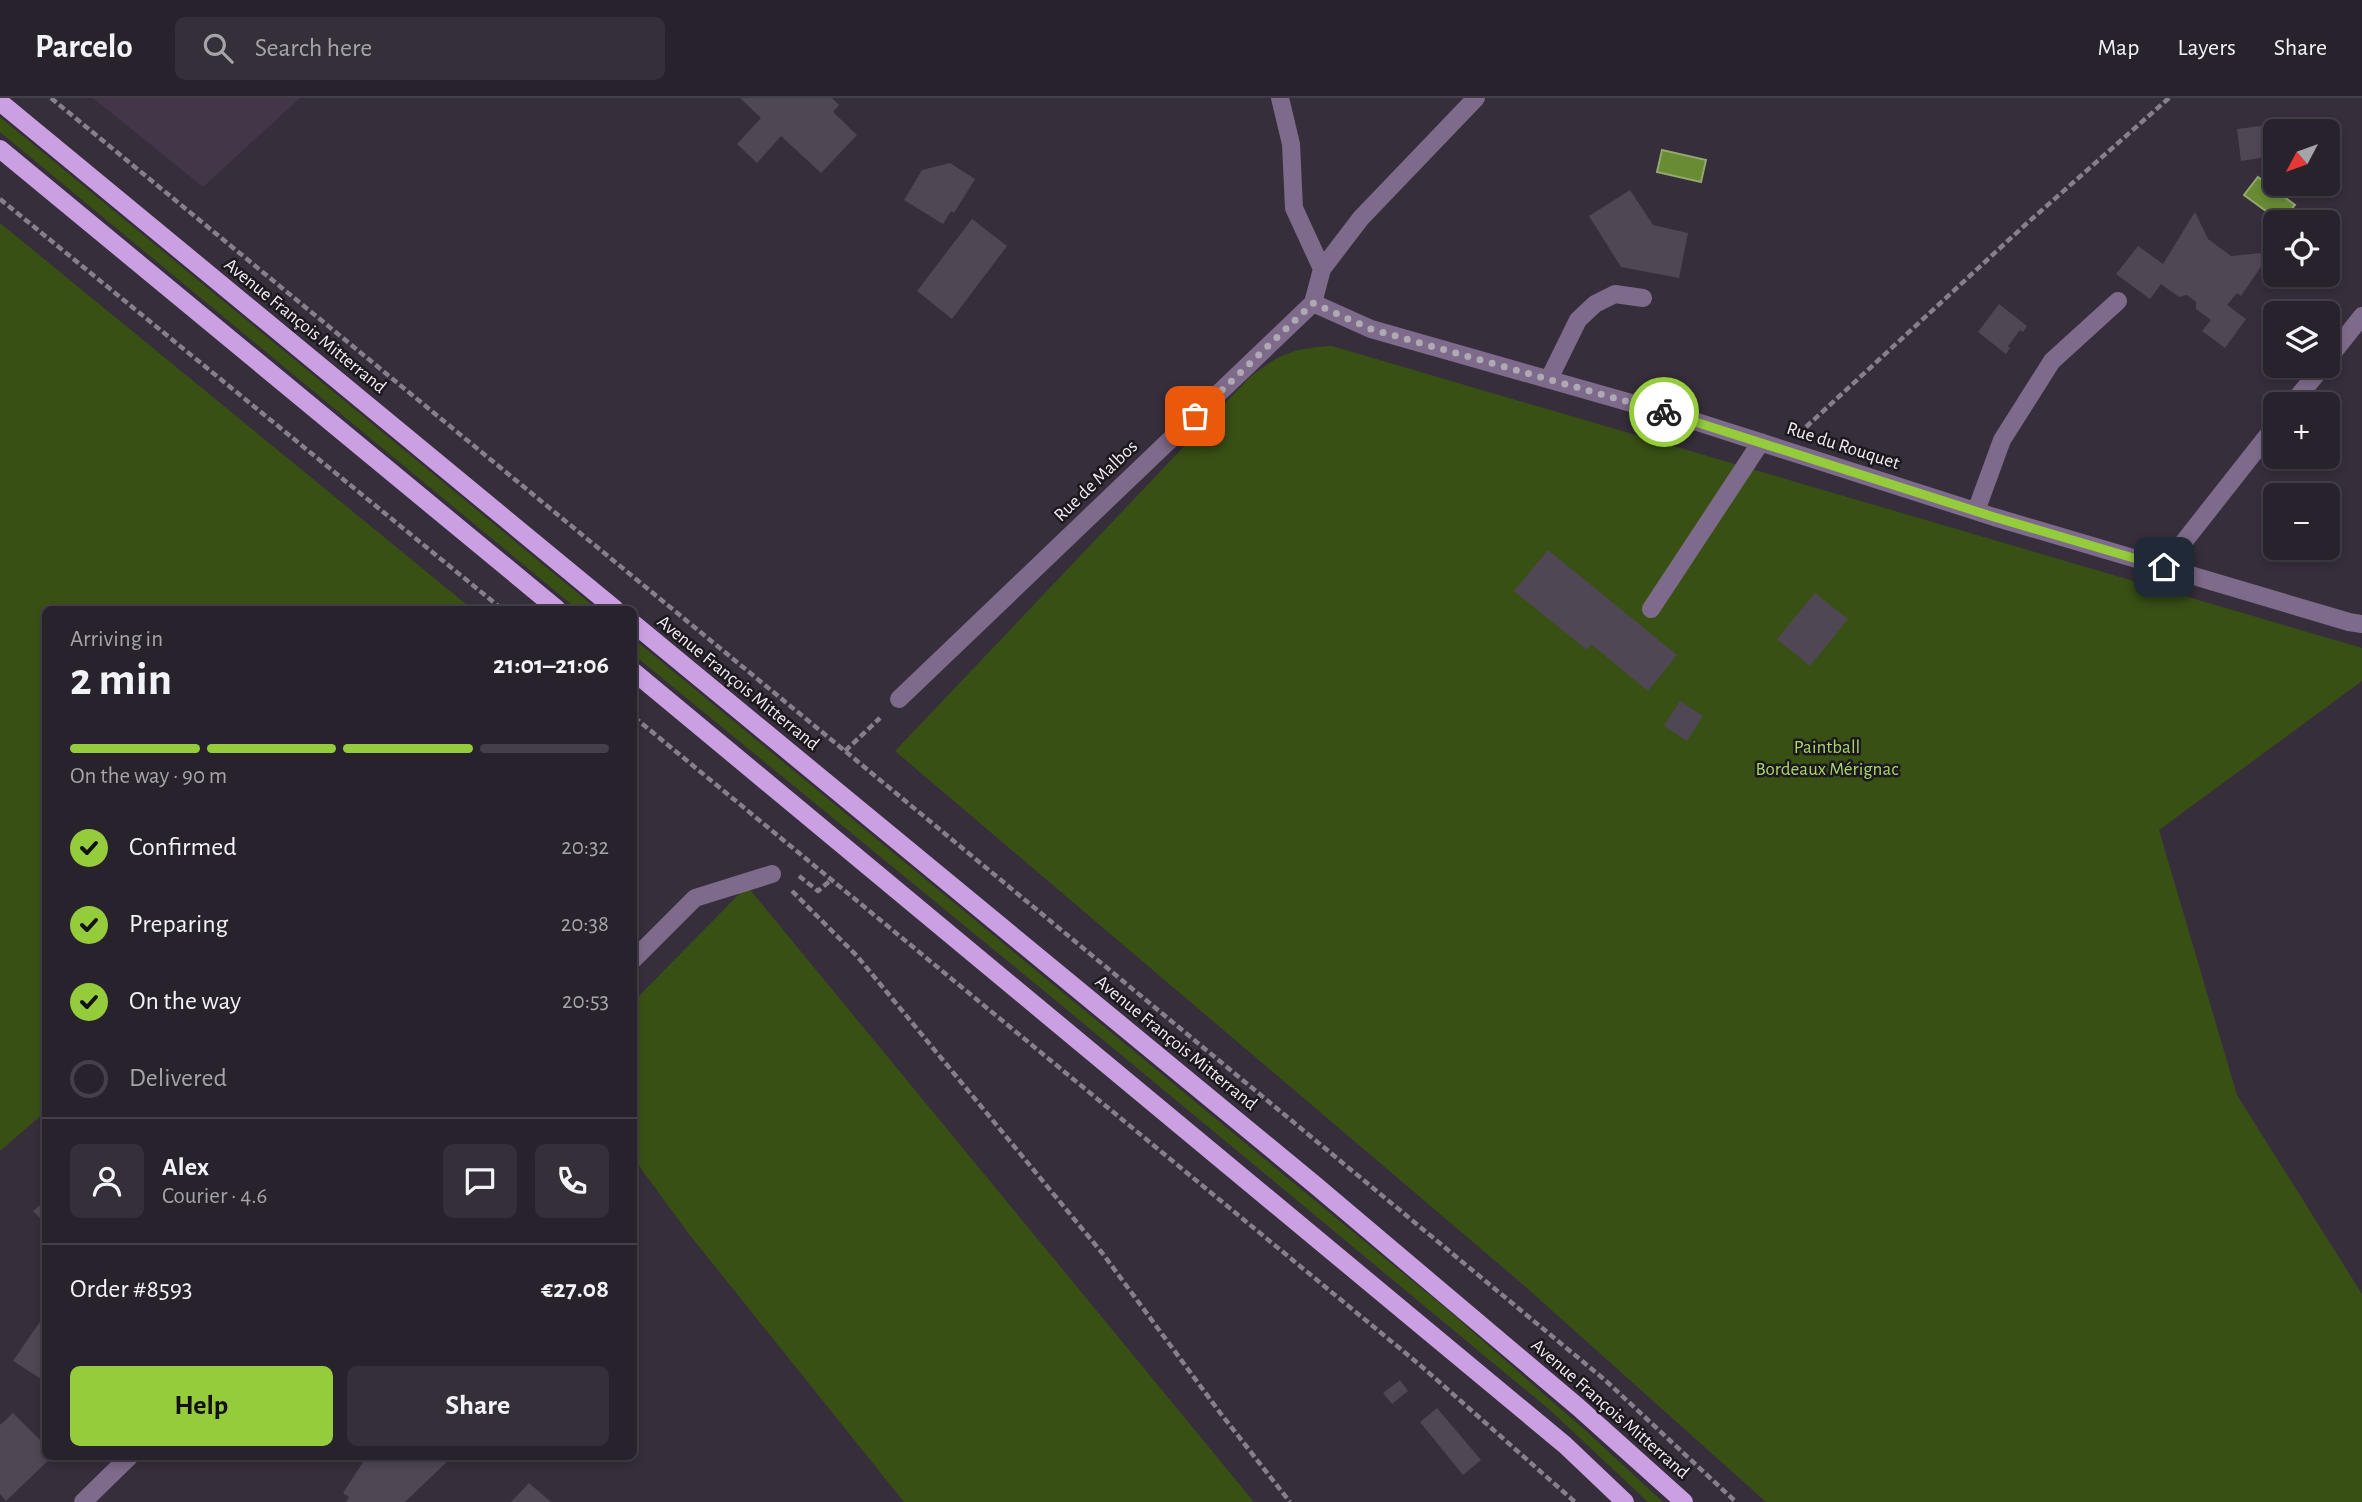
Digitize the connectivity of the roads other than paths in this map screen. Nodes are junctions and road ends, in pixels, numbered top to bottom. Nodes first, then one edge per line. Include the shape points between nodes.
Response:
1 (1280, 98) edge
2 (1476, 98) edge
3 (0, 102) edge
4 (0, 149) edge
5 (1322, 269) junction
6 (1643, 299) dead end
7 (2118, 300) dead end
8 (1313, 303) junction
9 (2362, 316) edge
10 (2340, 344) edge
11 (2313, 378) edge
12 (1549, 379) junction
13 (2302, 392) edge
14 (2263, 441) edge
15 (1761, 442) junction
16 (1976, 511) junction
17 (2164, 567) junction
18 (553, 606) edge
19 (611, 606) edge
20 (1651, 608) dead end
21 (2362, 624) edge
22 (637, 626) edge
23 (637, 674) edge
24 (899, 699) road end
25 (772, 874) road end
26 (637, 956) edge
27 (126, 1460) edge
28 (83, 1502) edge
29 (1625, 1502) edge
30 (1685, 1502) edge

1 - 5 street via 1291,144 1294,208
2 - 5 street via 1361,218
3 - 19 main road, Avenue François Mitterrand
4 - 18 main road
5 - 8 street
6 - 12 street via 1615,293 1595,304 1578,320
7 - 16 street via 2052,361 2002,440
8 - 12 street, Rue du Rouquet via 1371,329
8 - 24 street, Rue de Malbos
9 - 10 street
11 - 13 street
12 - 15 street, Rue du Rouquet
14 - 17 street
15 - 16 street, Rue du Rouquet
15 - 20 street
16 - 17 street, Rue du Rouquet
17 - 21 street, Rue du Rouquet
22 - 30 main road, Avenue François Mitterrand via 1314,1184
23 - 29 main road via 1555,1436
25 - 26 street via 695,898
27 - 28 street

